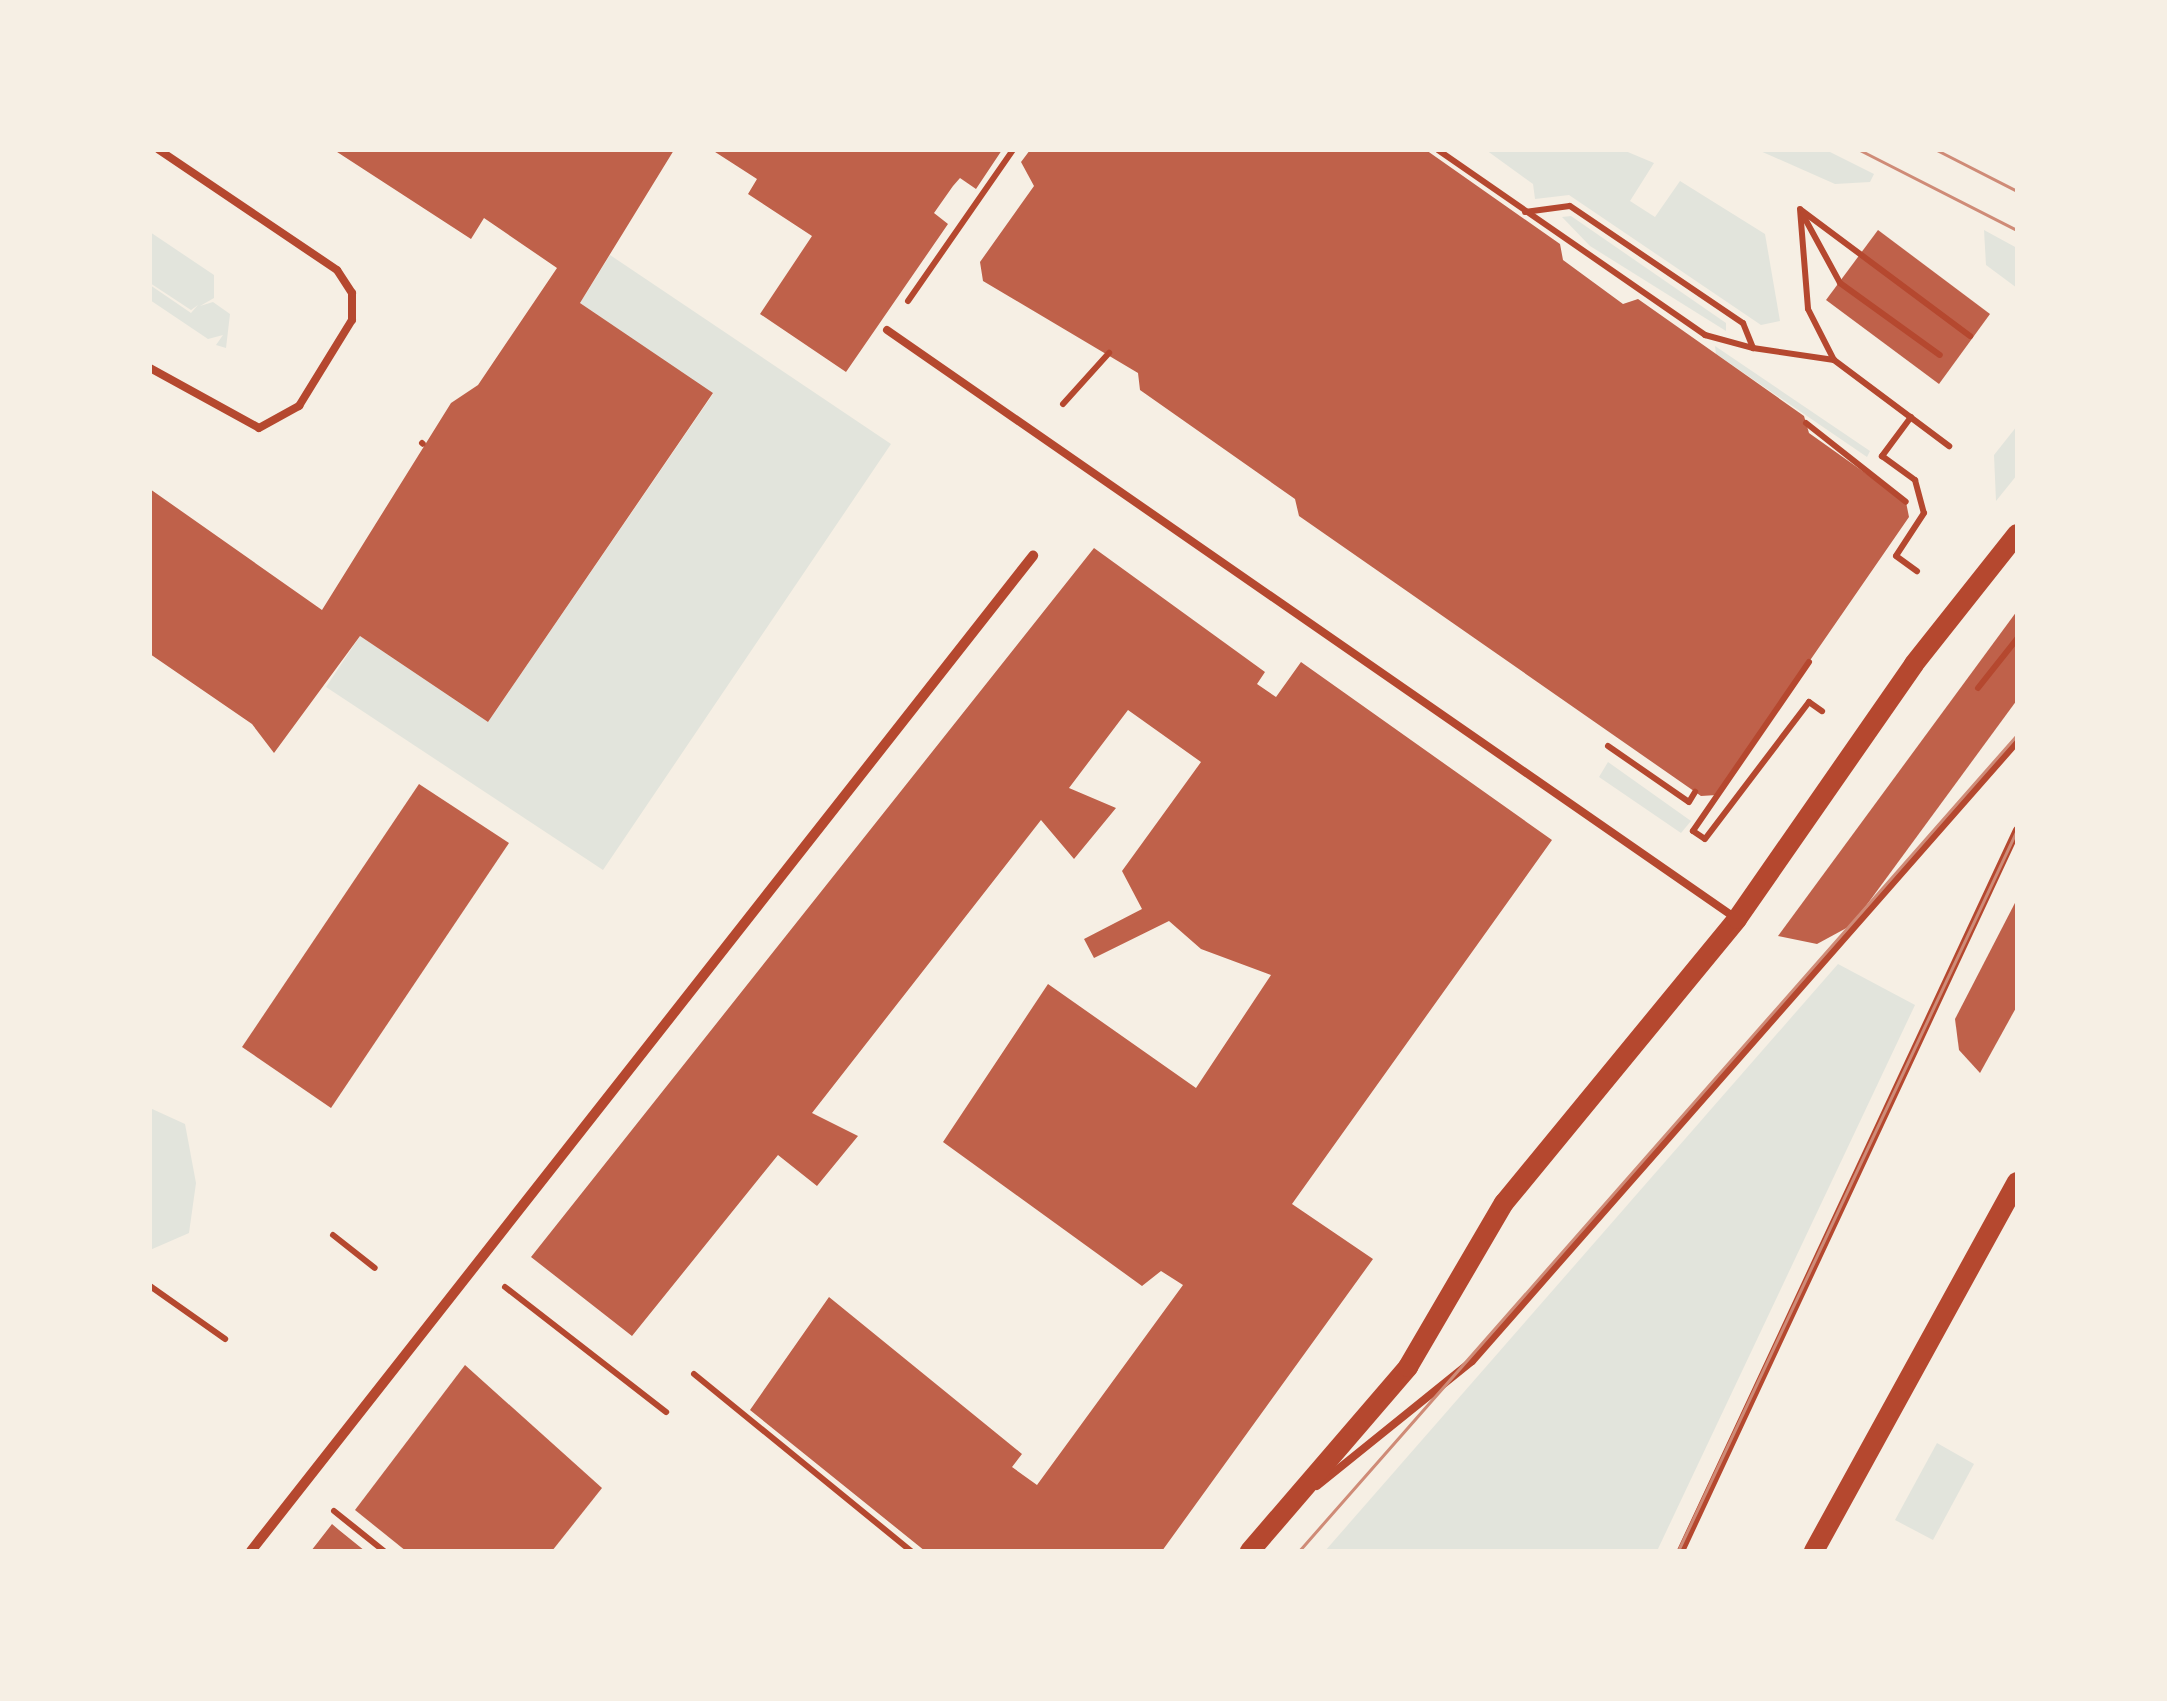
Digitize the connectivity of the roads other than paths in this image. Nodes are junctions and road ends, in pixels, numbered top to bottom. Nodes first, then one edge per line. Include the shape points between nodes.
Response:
1 (159, 150) edge
2 (887, 330) road end
3 (150, 368) edge
4 (2017, 534) edge
5 (1033, 556) dead end
6 (2017, 741) edge
7 (2017, 830) edge
8 (1737, 918) junction
9 (2017, 1182) edge
10 (1271, 1526) junction
11 (251, 1551) edge
12 (1250, 1551) edge
13 (1681, 1551) edge
14 (1814, 1551) edge

1 - 3 lane via 337,270 352,293 352,320 299,406 259,428
2 - 8 lane
4 - 8 main road via 1914,664
5 - 11 street
6 - 10 lane via 1472,1361
7 - 13 lane
8 - 10 main road via 1504,1202 1408,1368
9 - 14 main road
10 - 12 main road

